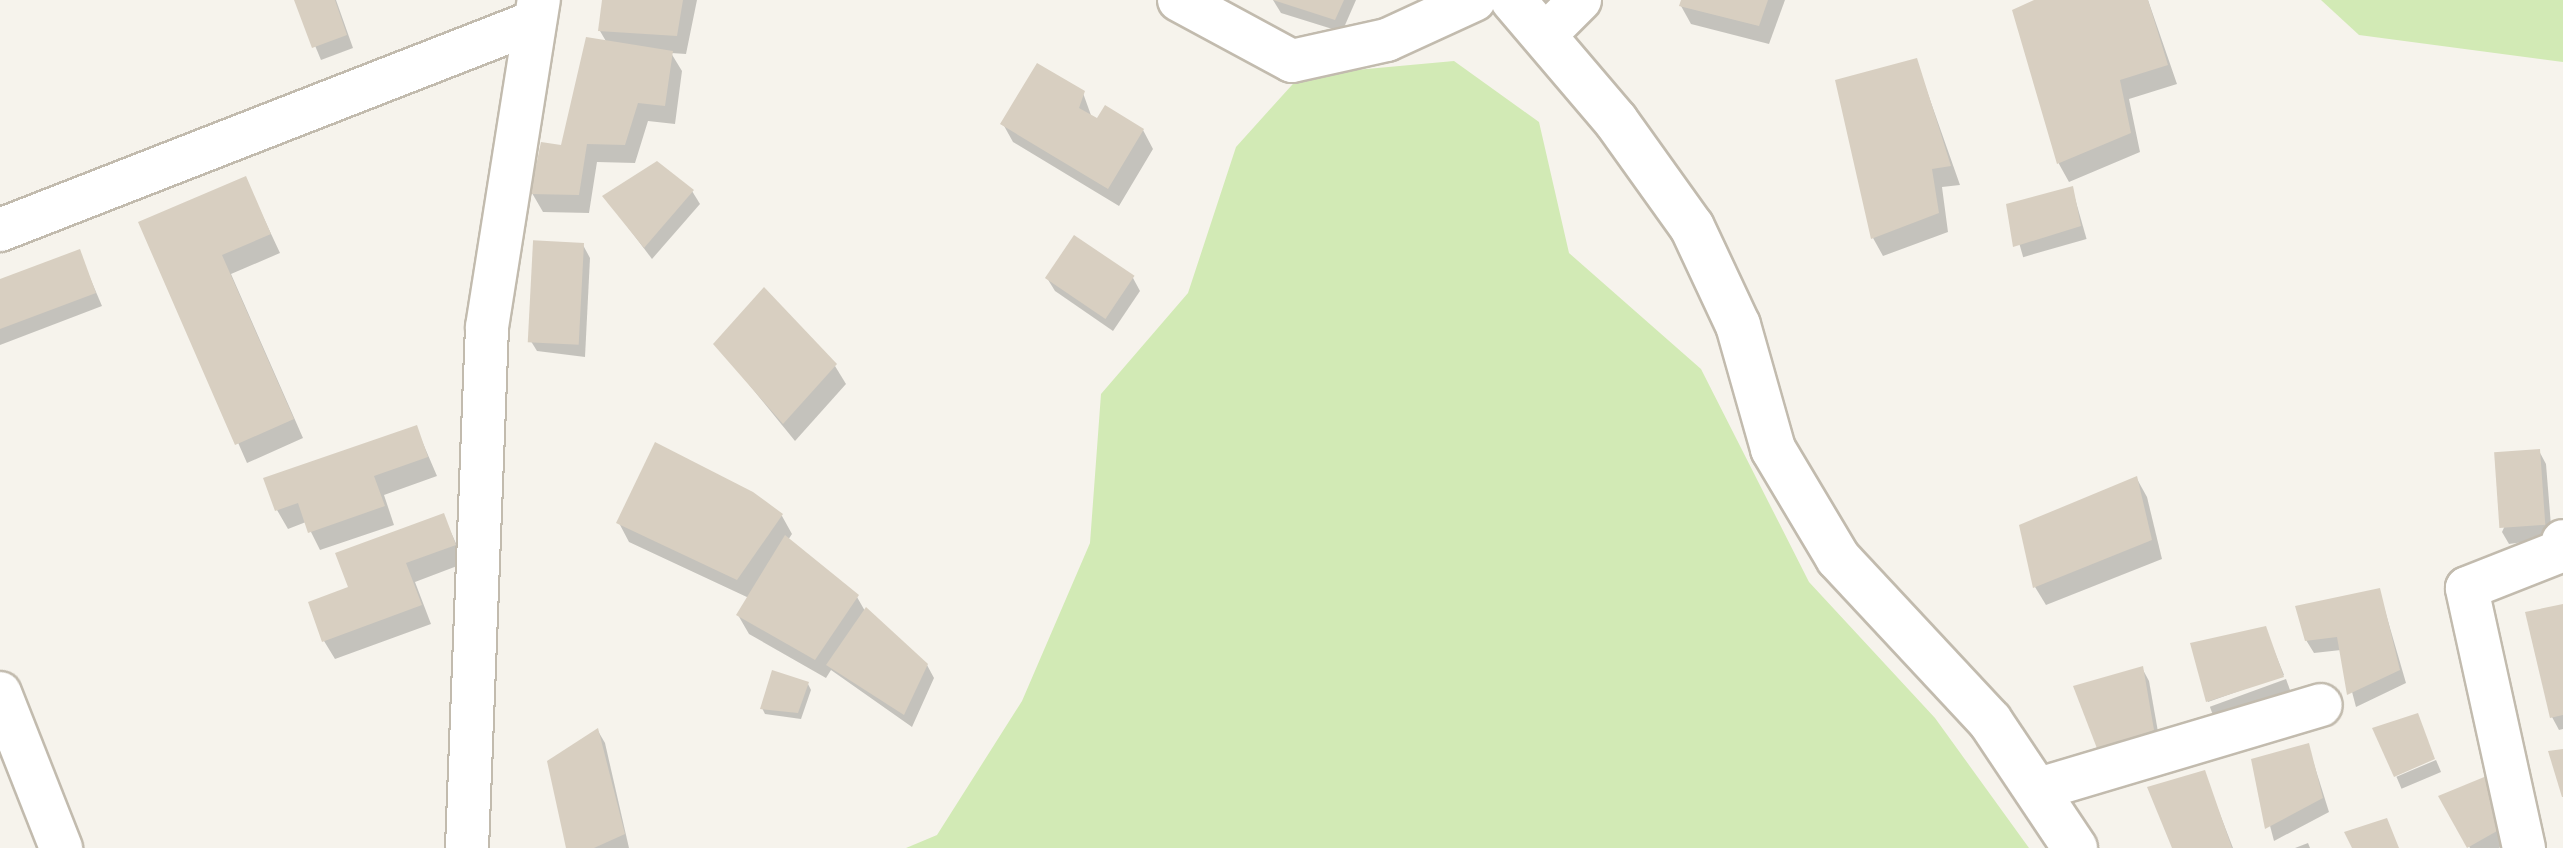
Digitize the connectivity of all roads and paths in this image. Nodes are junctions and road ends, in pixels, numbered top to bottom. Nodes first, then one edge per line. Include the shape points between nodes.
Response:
1 (1179, 0) edge
2 (1474, 0) edge
3 (1513, 0) edge
4 (1580, 0) edge
5 (535, 11) edge
6 (1544, 36) junction
7 (0, 230) edge
8 (2562, 550) edge
9 (0, 693) edge
10 (2321, 705) dead end
11 (2036, 790) junction
12 (61, 848) edge
13 (467, 848) edge
14 (2075, 848) edge
15 (2524, 848) edge

1 - 2 street via 1292,61 1387,40
3 - 6 street
4 - 6 street
5 - 7 street
5 - 13 street via 487,327
6 - 11 street via 1616,121 1692,227 1738,325 1773,449 1838,558 1990,721
8 - 15 street via 2467,588
9 - 12 street
10 - 11 street
11 - 14 street

